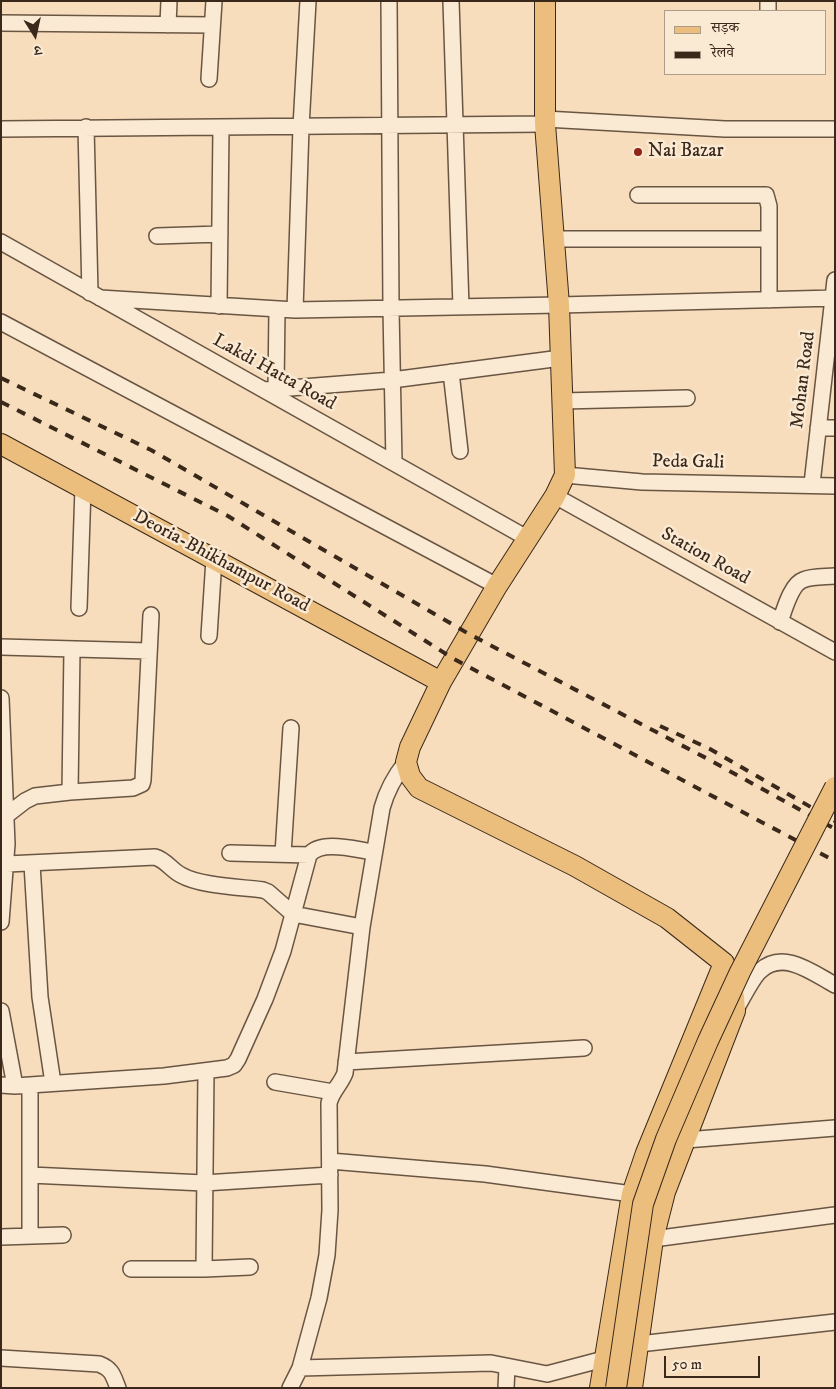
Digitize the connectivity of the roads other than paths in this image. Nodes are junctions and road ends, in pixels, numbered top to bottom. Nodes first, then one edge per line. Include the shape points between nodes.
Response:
1 (169, 1) edge
2 (214, 1) edge
3 (308, 1) edge
4 (389, 1) edge
5 (450, 1) edge
6 (545, 1) edge
7 (1, 23) edge
8 (168, 25) junction
9 (212, 25) junction
10 (209, 79) dead end
11 (545, 122) junction
12 (390, 126) junction
13 (455, 126) junction
14 (86, 127) junction
15 (221, 127) junction
16 (301, 127) junction
17 (1, 129) edge
18 (835, 129) edge
19 (638, 195) dead end
20 (220, 234) junction
21 (157, 236) dead end
22 (554, 239) junction
23 (769, 239) junction
24 (1, 242) edge
25 (835, 280) edge
26 (95, 295) junction
27 (834, 298) edge
28 (769, 300) junction
29 (219, 306) junction
30 (559, 306) junction
31 (461, 307) junction
32 (277, 309) junction
33 (390, 309) junction
34 (296, 310) junction
35 (1, 322) edge
36 (561, 358) junction
37 (450, 372) junction
38 (392, 380) junction
39 (270, 390) junction
40 (686, 398) dead end
41 (562, 401) junction
42 (818, 428) junction
43 (835, 428) edge
44 (1, 444) edge
45 (460, 451) dead end
46 (394, 463) junction
47 (565, 475) junction
48 (812, 484) junction
49 (835, 486) edge
50 (83, 488) junction
51 (555, 496) junction
52 (527, 538) junction
53 (214, 558) junction
54 (835, 576) edge
55 (497, 586) junction
56 (79, 608) dead end
57 (151, 615) dead end
58 (780, 622) junction
59 (209, 636) dead end
60 (1, 647) edge
61 (72, 649) junction
62 (149, 651) junction
63 (835, 652) edge
64 (441, 682) junction
65 (1, 698) edge
66 (291, 728) dead end
67 (406, 762) junction
68 (835, 787) edge
69 (70, 792) junction
70 (7, 815) junction
71 (4, 844) edge
72 (374, 852) junction
73 (230, 853) dead end
74 (283, 854) junction
75 (309, 854) junction
76 (7, 864) junction
77 (32, 864) junction
78 (293, 914) junction
79 (1, 922) edge
80 (362, 927) junction
81 (724, 963) junction
82 (835, 985) edge
83 (1, 1011) edge
84 (735, 1011) junction
85 (584, 1048) dead end
86 (346, 1062) junction
87 (206, 1071) junction
88 (275, 1082) dead end
89 (53, 1084) junction
90 (15, 1085) edge
91 (333, 1092) junction
92 (835, 1128) edge
93 (686, 1140) junction
94 (330, 1168) junction
95 (30, 1175) junction
96 (204, 1183) junction
97 (632, 1194) junction
98 (835, 1215) edge
99 (63, 1235) dead end
100 (30, 1236) junction
101 (1, 1237) edge
102 (653, 1239) junction
103 (250, 1267) dead end
104 (131, 1269) dead end
105 (204, 1269) junction
106 (835, 1322) edge
107 (639, 1344) junction
108 (1, 1358) edge
109 (604, 1359) junction
110 (506, 1367) junction
111 (300, 1368) junction
112 (118, 1388) edge
113 (290, 1388) edge
114 (506, 1388) edge
115 (600, 1388) edge
116 (616, 1388) edge
117 (632, 1388) edge

1 - 8 street
2 - 9 street
3 - 16 street
4 - 12 street
5 - 13 street
6 - 11 main road
7 - 8 street
8 - 9 street
9 - 10 street
11 - 13 street
11 - 18 street via 725,129
11 - 22 main road
12 - 13 street
12 - 16 street
12 - 33 street
13 - 31 street
14 - 15 street
14 - 17 street
14 - 26 street
15 - 16 street
15 - 20 street
16 - 34 street
19 - 23 street via 766,196
20 - 21 street
20 - 29 street
22 - 23 street
22 - 30 main road
23 - 28 street
24 - 26 street, Lakdi Hatta Road
25 - 27 street, Mohan Road
26 - 29 street
26 - 39 street, Lakdi Hatta Road
27 - 28 street
27 - 42 street, Mohan Road
28 - 30 street
29 - 32 street
30 - 31 street
30 - 36 main road
31 - 33 street
32 - 34 street
32 - 39 street
33 - 34 street
33 - 38 street
35 - 55 street
36 - 37 street
36 - 41 main road
37 - 38 street
37 - 45 street
38 - 39 street
38 - 46 street
39 - 46 street, Lakdi Hatta Road
40 - 41 street
41 - 47 main road
42 - 43 street
42 - 48 street, Mohan Road
44 - 50 main road, Deoria-Bhikhampur Road
46 - 52 street, Lakdi Hatta Road
47 - 48 street, Peda Gali via 642,482
47 - 51 main road
48 - 49 street, Peda Gali
50 - 53 main road, Deoria-Bhikhampur Road
50 - 56 street
51 - 52 main road
51 - 58 street, Station Road
52 - 55 main road
53 - 59 street
53 - 64 main road, Deoria-Bhikhampur Road
54 - 58 street via 799,582
55 - 64 main road
57 - 62 street
58 - 63 street, Station Road
60 - 61 street
61 - 62 street
61 - 69 street
62 - 69 street via 142,784 134,788
64 - 67 main road via 410,746
65 - 70 street
66 - 74 street
67 - 72 street via 387,791
67 - 81 main road via 410,776 419,788 575,866 667,918
68 - 116 main road, bridge via 740,972 666,1139 643,1204
69 - 70 street via 35,796
70 - 71 street
71 - 76 street
72 - 75 street via 331,846 314,849
72 - 80 street
73 - 74 street
74 - 75 street
75 - 78 street
76 - 77 street
76 - 79 street
77 - 78 street via 155,857 163,859 180,875 189,878 268,892
77 - 89 street via 40,997
78 - 80 street
78 - 87 street via 265,999 238,1059 227,1068
80 - 86 street
81 - 84 main road
81 - 97 main road
82 - 84 street via 798,965 777,962 759,972
83 - 90 street
84 - 93 main road
85 - 86 street
86 - 91 street via 342,1081
87 - 89 street
87 - 96 street
88 - 91 street
89 - 90 street
90 - 95 street
91 - 94 street via 329,1102
92 - 93 street
93 - 102 main road via 665,1192
94 - 96 street
94 - 97 street via 485,1174
94 - 111 street via 327,1256
95 - 96 street
95 - 100 street
96 - 105 street
97 - 109 main road
98 - 102 street
99 - 100 street
100 - 101 street
102 - 107 main road
103 - 105 street
104 - 105 street
106 - 107 street
107 - 117 main road
108 - 112 street via 98,1364 108,1368
109 - 110 street via 547,1374
109 - 115 main road
110 - 111 street via 477,1363
110 - 114 street
111 - 113 street

